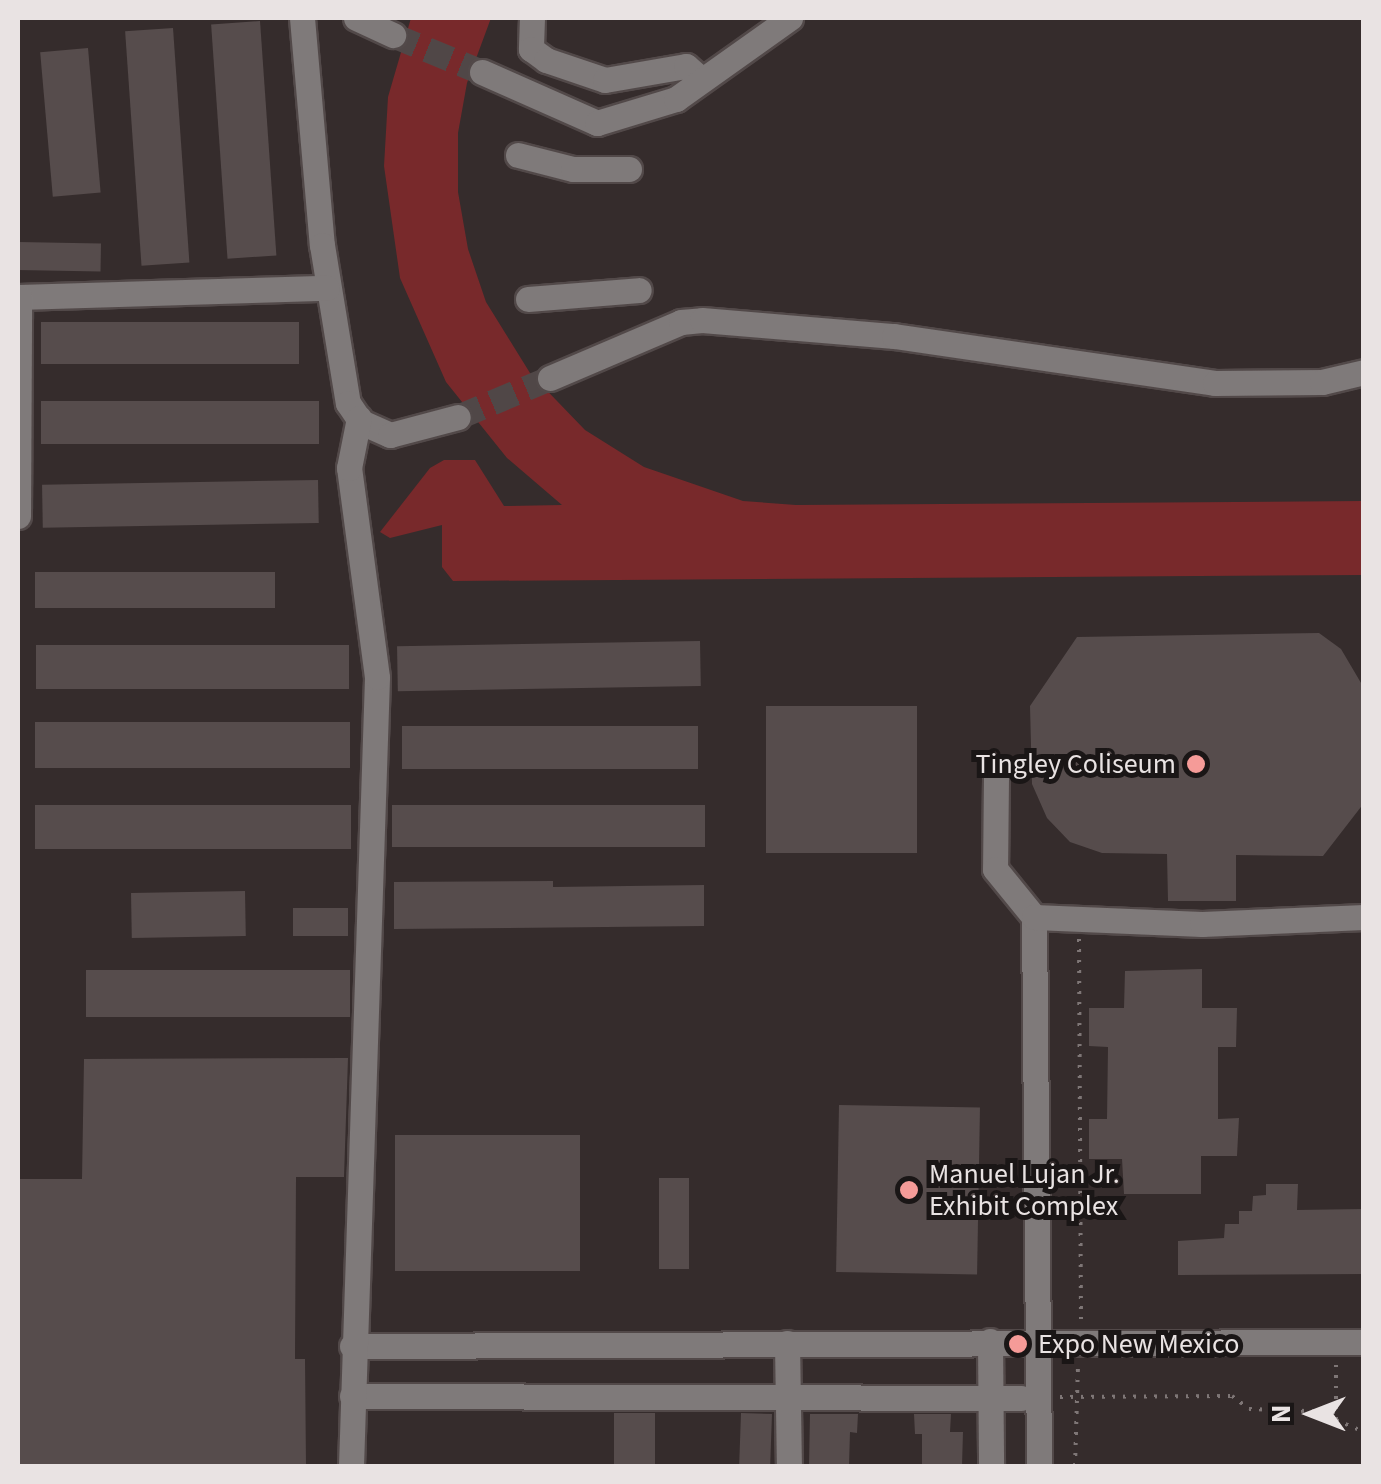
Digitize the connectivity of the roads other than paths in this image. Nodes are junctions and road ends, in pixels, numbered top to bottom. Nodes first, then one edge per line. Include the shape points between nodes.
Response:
1 (302, 18) edge
2 (356, 18) edge
3 (532, 18) edge
4 (790, 18) edge
5 (392, 34) tunnel mouth
6 (482, 72) tunnel mouth
7 (702, 79) junction
8 (518, 155) dead end
9 (629, 170) dead end
10 (328, 288) junction
11 (639, 290) dead end
12 (18, 297) edge
13 (528, 299) dead end
14 (1364, 372) edge
15 (550, 378) tunnel mouth
16 (458, 417) tunnel mouth
17 (359, 418) junction
18 (18, 516) edge
19 (996, 778) dead end
20 (1034, 917) junction
21 (1364, 918) edge
22 (990, 1341) junction
23 (1038, 1341) junction
24 (1364, 1342) edge
25 (788, 1343) junction
26 (352, 1346) junction
27 (352, 1396) junction
28 (788, 1396) junction
29 (991, 1398) junction
30 (1022, 1398) dead end
31 (352, 1466) edge
32 (789, 1466) edge
33 (991, 1466) edge
34 (1039, 1466) edge

1 - 10 street
2 - 5 street
3 - 7 street via 531,48 546,60 605,80 686,66
4 - 7 street
6 - 7 street via 597,123 676,98
8 - 9 street via 573,170
10 - 12 street
10 - 17 street via 338,366
11 - 13 street
12 - 18 street
14 - 15 street via 1322,382 1215,383 894,336 702,320 681,322
16 - 17 street via 390,435
17 - 26 street via 349,468 377,677 364,1183
19 - 20 street via 995,868
20 - 21 street via 1202,924
20 - 23 street
22 - 23 street
22 - 25 street
22 - 29 street
23 - 24 street
23 - 34 street
25 - 26 street
25 - 28 street
26 - 27 street
27 - 28 street
27 - 31 street
28 - 29 street
28 - 32 street
29 - 30 street
29 - 33 street

